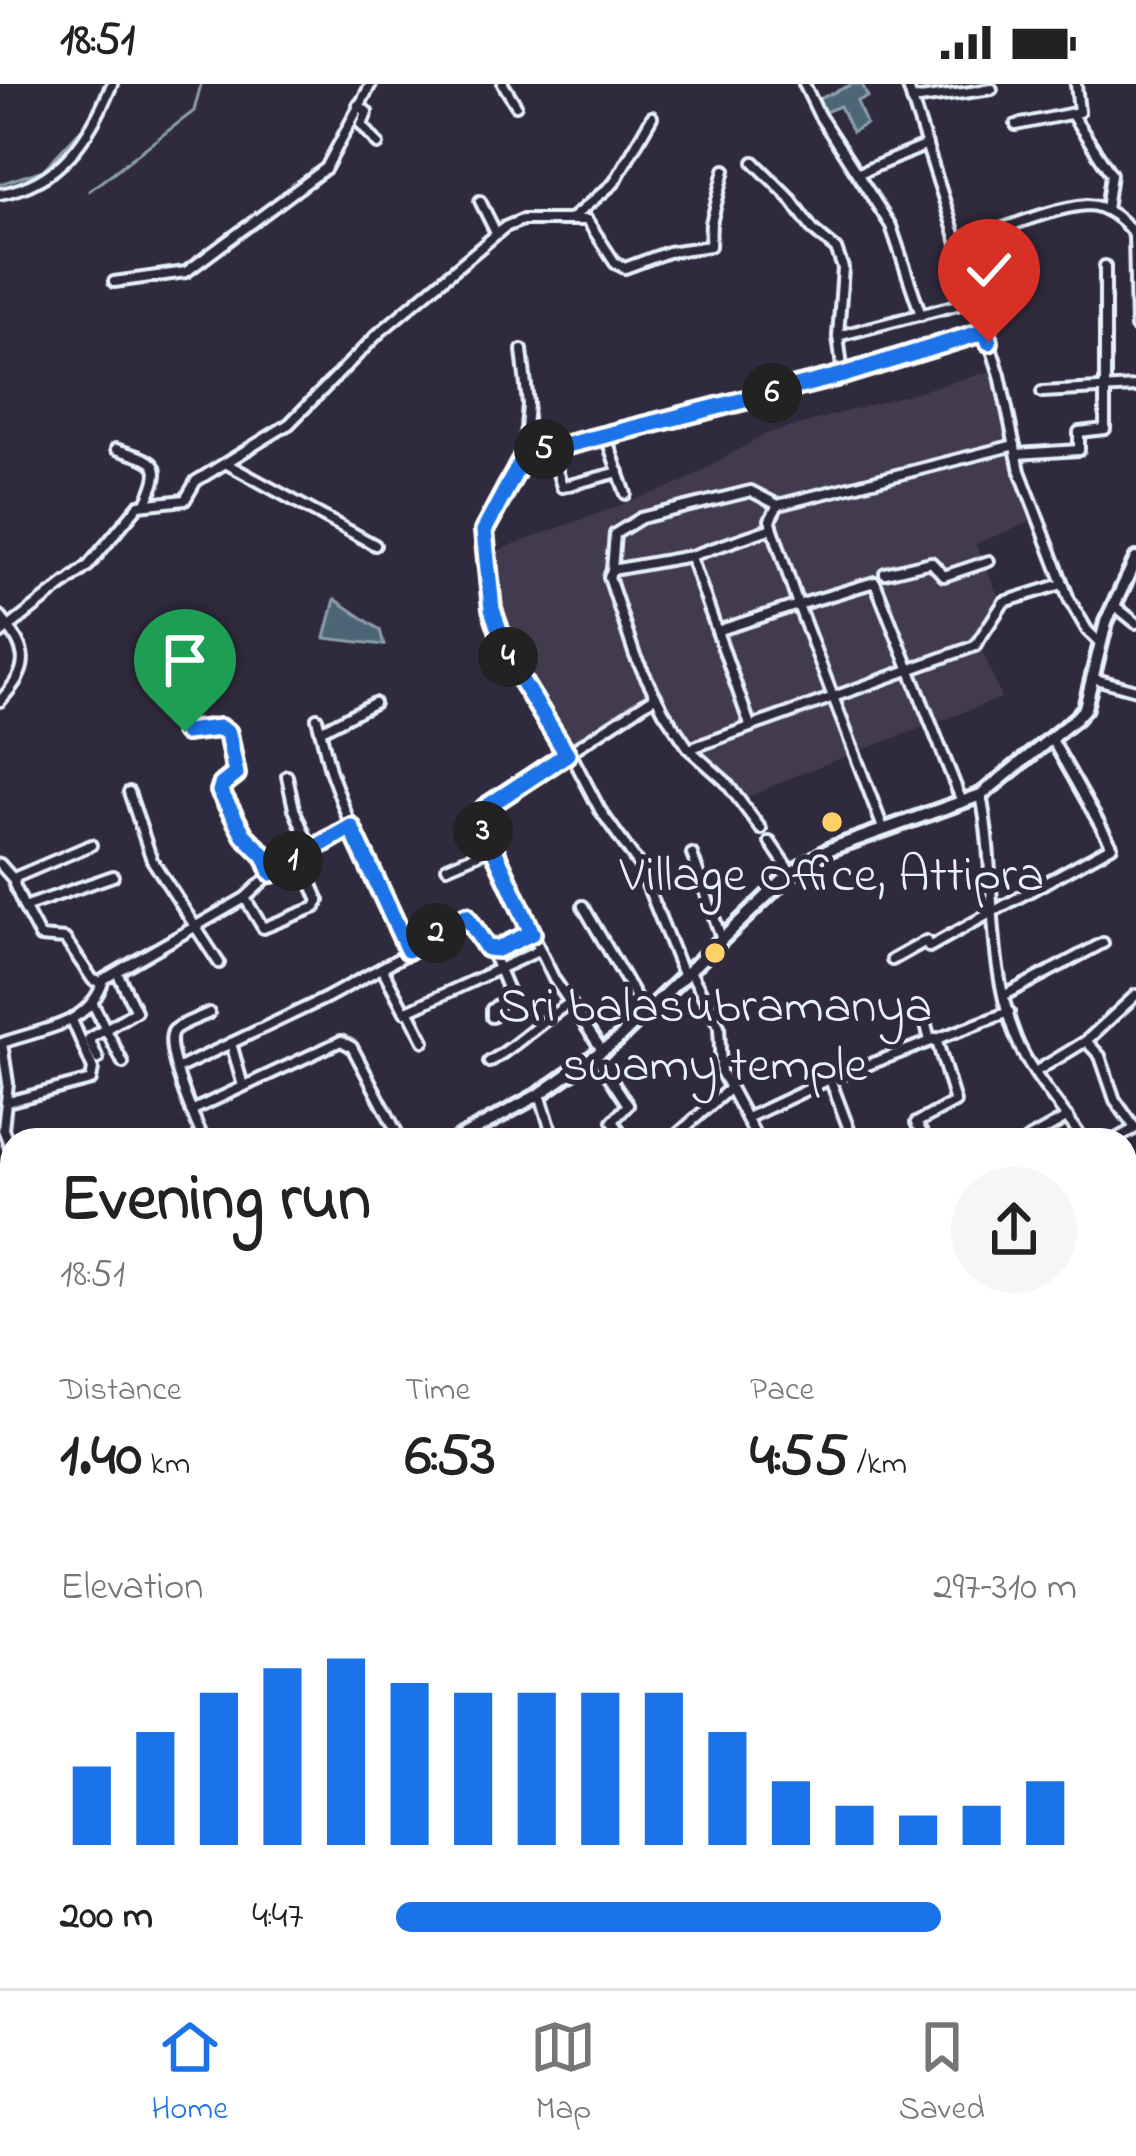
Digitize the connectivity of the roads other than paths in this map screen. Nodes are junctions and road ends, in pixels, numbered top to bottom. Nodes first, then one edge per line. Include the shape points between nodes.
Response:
1 (112, 84) edge
2 (371, 84) edge
3 (503, 84) edge
4 (907, 84) edge
5 (1076, 84) edge
6 (808, 85) edge
7 (992, 89) dead end
8 (912, 100) junction
9 (358, 105) junction
10 (516, 105) dead end
11 (1072, 115) junction
12 (652, 117) dead end
13 (1016, 125) dead end
14 (378, 144) dead end
15 (927, 145) junction
16 (754, 162) dead end
17 (725, 170) dead end
18 (859, 173) junction
19 (0, 194) edge
20 (480, 201) dead end
21 (1106, 210) junction
22 (570, 220) junction
23 (496, 233) junction
24 (958, 244) junction
25 (1105, 266) dead end
26 (114, 282) dead end
27 (976, 300) junction
28 (921, 315) junction
29 (1136, 327) edge
30 (986, 331) junction
31 (838, 336) junction
32 (522, 350) dead end
33 (843, 375) junction
34 (1136, 387) edge
35 (1106, 388) junction
36 (1042, 392) dead end
37 (605, 434) junction
38 (550, 447) junction
39 (116, 449) dead end
40 (1016, 449) junction
41 (524, 456) junction
42 (226, 464) junction
43 (619, 472) junction
44 (626, 494) dead end
45 (146, 503) junction
46 (778, 505) junction
47 (772, 529) junction
48 (375, 545) dead end
49 (691, 556) junction
50 (1136, 559) edge
51 (988, 561) dead end
52 (612, 570) junction
53 (885, 573) dead end
54 (1063, 584) junction
55 (798, 605) junction
56 (1115, 606) junction
57 (0, 616) edge
58 (1136, 623) edge
59 (6, 630) edge
60 (717, 631) junction
61 (1100, 643) junction
62 (909, 670) junction
63 (1090, 678) junction
64 (1136, 691) edge
65 (656, 696) junction
66 (832, 700) junction
67 (0, 701) edge
68 (374, 703) dead end
69 (317, 718) dead end
70 (750, 725) junction
71 (320, 731) junction
72 (185, 732) dead end
73 (1051, 738) junction
74 (688, 749) junction
75 (567, 754) junction
76 (286, 776) dead end
77 (130, 792) dead end
78 (981, 795) junction
79 (962, 804) junction
80 (351, 827) junction
81 (883, 828) junction
82 (761, 829) dead end
83 (770, 842) dead end
84 (91, 845) dead end
85 (492, 848) junction
86 (312, 851) junction
87 (692, 854) dead end
88 (300, 857) junction
89 (0, 864) edge
90 (447, 867) dead end
91 (272, 873) junction
92 (791, 873) junction
93 (112, 876) dead end
94 (14, 880) junction
95 (245, 898) junction
96 (583, 906) dead end
97 (25, 907) junction
98 (992, 913) junction
99 (197, 927) junction
100 (532, 933) junction
101 (722, 941) junction
102 (1103, 943) dead end
103 (490, 949) junction
104 (408, 950) junction
105 (540, 950) junction
106 (892, 960) dead end
107 (219, 963) dead end
108 (382, 968) junction
109 (497, 971) junction
110 (117, 972) junction
111 (688, 976) junction
112 (103, 982) junction
113 (1005, 995) junction
114 (1136, 995) edge
115 (93, 1004) junction
116 (568, 1004) junction
117 (922, 1008) dead end
118 (408, 1010) junction
119 (209, 1012) dead end
120 (1009, 1012) junction
121 (645, 1015) junction
122 (492, 1017) dead end
123 (72, 1020) junction
124 (104, 1027) junction
125 (933, 1039) junction
126 (424, 1041) dead end
127 (1086, 1041) junction
128 (2, 1043) edge
129 (231, 1043) junction
130 (598, 1053) junction
131 (98, 1059) dead end
132 (489, 1061) dead end
133 (123, 1063) dead end
134 (178, 1069) junction
135 (1035, 1072) junction
136 (830, 1079) junction
137 (4, 1084) edge
138 (243, 1086) junction
139 (730, 1088) junction
140 (540, 1094) junction
141 (7, 1102) junction
142 (191, 1111) junction
143 (1068, 1117) junction
144 (746, 1118) junction
145 (3, 1128) edge
146 (199, 1128) edge
147 (395, 1128) edge
148 (478, 1128) edge
149 (550, 1128) edge
150 (618, 1128) edge
151 (685, 1128) edge
152 (751, 1128) edge
153 (848, 1128) edge
154 (919, 1128) edge
155 (1048, 1128) edge
156 (1075, 1128) edge
157 (1136, 1128) edge

1 - 19 street via 94,128 47,176
2 - 9 street
3 - 10 street
4 - 8 street
5 - 11 street via 1080,110
6 - 18 street
7 - 8 street
8 - 15 street
9 - 14 street
9 - 26 street via 326,168 186,272
11 - 13 street
11 - 21 street via 1108,167
12 - 22 street via 606,193
15 - 18 street
15 - 24 street
16 - 31 street via 836,250 843,268
17 - 22 street via 710,246 625,268 586,220
18 - 28 street via 891,226
20 - 23 street
21 - 24 street via 1068,209
21 - 29 street via 1134,235
22 - 23 street via 522,220
23 - 42 street via 289,424
24 - 27 street
25 - 35 street
27 - 28 street
27 - 30 street
28 - 31 street
30 - 33 street
30 - 40 street
31 - 33 street
32 - 41 street
33 - 37 street
34 - 35 street
35 - 36 street
35 - 40 street via 1106,430 1079,432 1079,450
37 - 38 street
37 - 43 street
38 - 41 street
38 - 43 street via 562,487
39 - 45 street via 158,468
40 - 46 street
40 - 54 street
41 - 75 street via 484,531 492,609 510,662
42 - 45 street via 196,481 185,500
42 - 48 street
43 - 44 street
45 - 59 street via 88,566
46 - 47 street
46 - 52 street via 751,491 641,518 615,534
47 - 49 street
47 - 55 street
49 - 52 street
49 - 60 street
50 - 56 main road
51 - 53 street via 944,576 931,562
52 - 65 street via 635,656
54 - 61 street
54 - 62 street via 1004,602 975,646
55 - 60 street
55 - 62 street via 875,582
55 - 66 street
56 - 58 street
56 - 61 main road
57 - 59 street
59 - 67 street via 23,661
60 - 70 street
61 - 63 main road
62 - 66 street
62 - 79 street
63 - 64 street
63 - 73 main road via 1085,708
65 - 74 street
65 - 75 street
66 - 70 street
66 - 81 street
68 - 71 street
69 - 71 street
70 - 74 street
71 - 80 street
72 - 91 street via 228,733 236,774 220,791
73 - 78 main road
73 - 98 street via 1112,846
74 - 82 street
75 - 85 street via 485,808 480,825
75 - 111 street via 639,865
76 - 86 street
77 - 99 street via 152,860
78 - 79 main road
78 - 98 street
79 - 81 main road
80 - 86 street
80 - 104 street
81 - 92 main road
83 - 92 street
84 - 94 street
85 - 90 street
85 - 100 street
86 - 88 street
87 - 101 street
88 - 91 street
88 - 95 street via 316,907 263,928
89 - 94 street
91 - 95 street
92 - 101 main road
93 - 97 street
94 - 97 street
95 - 99 street
96 - 121 street
97 - 112 street via 40,937 65,939 93,980
98 - 106 street
98 - 113 street
99 - 107 street
99 - 110 street
100 - 103 street
100 - 105 street
101 - 111 main road
102 - 113 street
103 - 104 street via 466,916
103 - 109 street
104 - 108 street
105 - 109 street
105 - 116 street
108 - 118 street
108 - 129 street
109 - 118 street
109 - 122 street via 510,995
110 - 112 street
110 - 124 street via 136,1011
111 - 121 main road
111 - 139 street via 719,1026 721,1072
112 - 115 street
113 - 120 street
114 - 127 street
115 - 123 street
115 - 124 street
116 - 130 street
116 - 132 street
117 - 125 street
118 - 126 street
119 - 134 street via 171,1035
120 - 125 street
120 - 135 street
121 - 130 main road
123 - 128 street
123 - 141 street via 92,1080
124 - 131 street via 89,1039
124 - 133 street
125 - 136 street
125 - 154 street via 955,1102
127 - 135 street
127 - 157 street
128 - 137 street
129 - 134 street
129 - 138 street
130 - 140 main road
130 - 150 street via 628,1105 613,1121
134 - 142 street
135 - 143 street
136 - 144 street
136 - 153 street
137 - 141 street
138 - 142 street
138 - 147 street via 345,1042
139 - 144 street
139 - 151 street
140 - 148 main road
140 - 149 street
141 - 145 street
142 - 146 street
143 - 155 street
143 - 156 street
144 - 152 street

